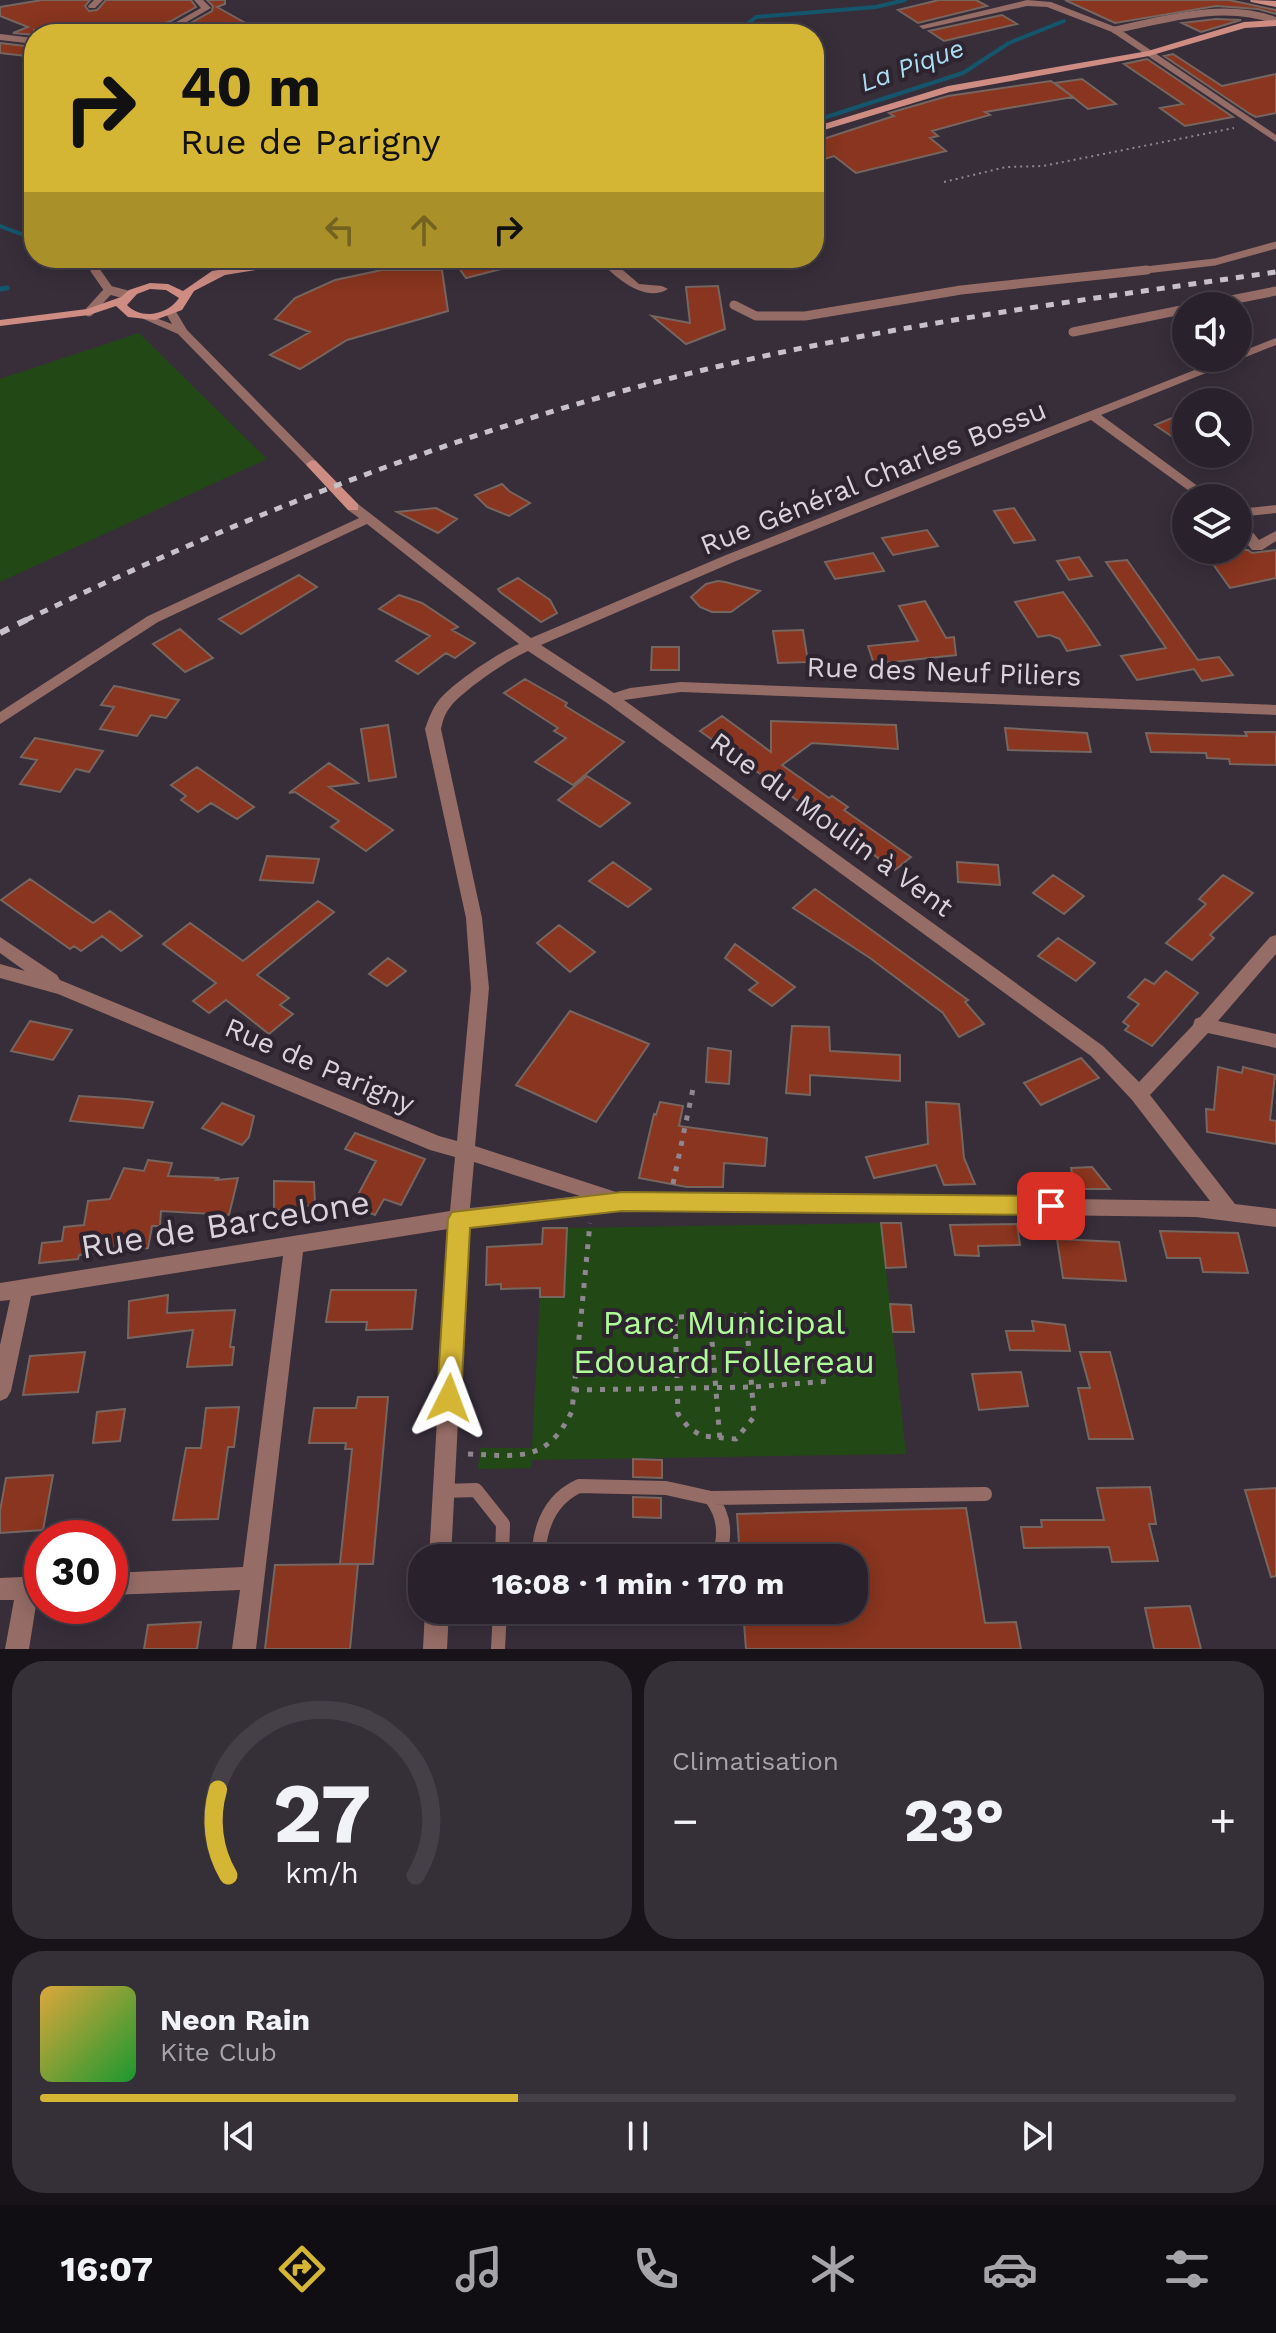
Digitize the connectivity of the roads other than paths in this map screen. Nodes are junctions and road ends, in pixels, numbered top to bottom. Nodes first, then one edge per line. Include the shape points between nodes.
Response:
1 (198, 0) edge
2 (1254, 0) edge
3 (1276, 4) edge
4 (1276, 22) edge
5 (177, 24) edge
6 (923, 26) dead end
7 (1115, 30) junction
8 (0, 37) edge
9 (24, 40) edge
10 (1149, 53) junction
11 (824, 127) edge
12 (1276, 139) edge
13 (1276, 245) edge
14 (94, 268) edge
15 (244, 268) edge
16 (614, 268) edge
17 (224, 271) junction
18 (168, 287) junction
19 (662, 289) dead end
20 (109, 290) junction
21 (1276, 291) edge
22 (183, 296) junction
23 (1252, 296) edge
24 (126, 302) junction
25 (734, 305) dead end
26 (89, 312) junction
27 (171, 312) junction
28 (1172, 312) edge
29 (145, 317) junction
30 (0, 323) edge
31 (182, 332) junction
32 (1073, 332) dead end
33 (1276, 341) edge
34 (1252, 351) edge
35 (1200, 372) edge
36 (1094, 416) junction
37 (1188, 484) edge
38 (1276, 509) edge
39 (1252, 512) edge
40 (367, 519) junction
41 (1276, 535) edge
42 (1252, 541) edge
43 (530, 645) junction
44 (612, 699) junction
45 (1276, 710) edge
46 (0, 719) edge
47 (1276, 942) edge
48 (0, 944) edge
49 (0, 971) edge
50 (62, 988) junction
51 (1201, 1024) junction
52 (1276, 1041) edge
53 (1139, 1094) junction
54 (466, 1152) junction
55 (622, 1201) junction
56 (1228, 1210) junction
57 (1276, 1218) edge
58 (459, 1219) junction
59 (294, 1247) junction
60 (23, 1288) junction
61 (0, 1292) edge
62 (0, 1391) edge
63 (443, 1491) junction
64 (985, 1494) dead end
65 (711, 1498) junction
66 (441, 1544) edge
67 (502, 1544) edge
68 (539, 1544) edge
69 (722, 1544) edge
70 (253, 1578) junction
71 (128, 1583) edge
72 (24, 1588) edge
73 (0, 1589) edge
74 (24, 1624) edge
75 (436, 1624) edge
76 (499, 1624) edge
77 (17, 1649) edge
78 (244, 1649) edge
79 (435, 1649) edge
80 (498, 1649) edge

1 - 5 street via 207,8
2 - 3 street
4 - 7 lane via 1260,15 1204,12
4 - 10 street via 1244,25
6 - 7 street via 1034,2
7 - 10 street
8 - 9 street
10 - 11 street via 948,89
10 - 12 street
13 - 25 lane via 1215,262 961,290 805,316 756,316
14 - 20 lane
15 - 17 street
16 - 19 street via 636,287
17 - 18 street
17 - 22 street
18 - 22 street
18 - 24 street via 151,286
20 - 24 lane
20 - 26 lane
21 - 23 lane
22 - 27 street
24 - 26 street
24 - 29 street
26 - 30 street
27 - 29 street
27 - 31 street
28 - 32 lane
29 - 31 street
31 - 40 street, Rue du Moulin à Vent
33 - 34 street, Rue Général Charles Bossu
35 - 36 street, Rue Général Charles Bossu
36 - 37 street
36 - 43 street, Rue Général Charles Bossu via 731,558
38 - 39 street
40 - 43 street, Rue du Moulin à Vent
40 - 46 street via 153,619
41 - 42 street via 1257,547
43 - 44 street, Rue du Moulin à Vent
43 - 54 street, Rue Général Charles Bossu via 510,653 447,700 433,729 480,959
44 - 45 street, Rue des Neuf Piliers via 681,687
44 - 53 street, Rue du Moulin à Vent via 1097,1051
47 - 51 street
48 - 50 street
49 - 50 street, Rue de Parigny
50 - 54 street, Rue de Parigny
51 - 52 street
51 - 53 street
53 - 56 street, Rue du Moulin à Vent
54 - 55 street, Rue de Parigny
54 - 58 street, Rue Général Charles Bossu
55 - 56 street, Rue de Parigny
55 - 58 street, Rue de Parigny
56 - 57 street, Rue de Parigny
58 - 59 street, Rue de Barcelone
58 - 63 street, Rue Général Charles Bossu
59 - 60 street, Rue de Barcelone
59 - 70 street
60 - 61 street, Rue de Barcelone
60 - 62 street
63 - 66 street, Rue Général Charles Bossu
63 - 67 lane via 476,1490 503,1524
64 - 65 lane
65 - 68 lane via 666,1488 579,1486 560,1497 551,1510
65 - 69 lane via 722,1513
70 - 71 street
70 - 78 street
72 - 73 street
74 - 77 street
75 - 79 street
76 - 80 lane

